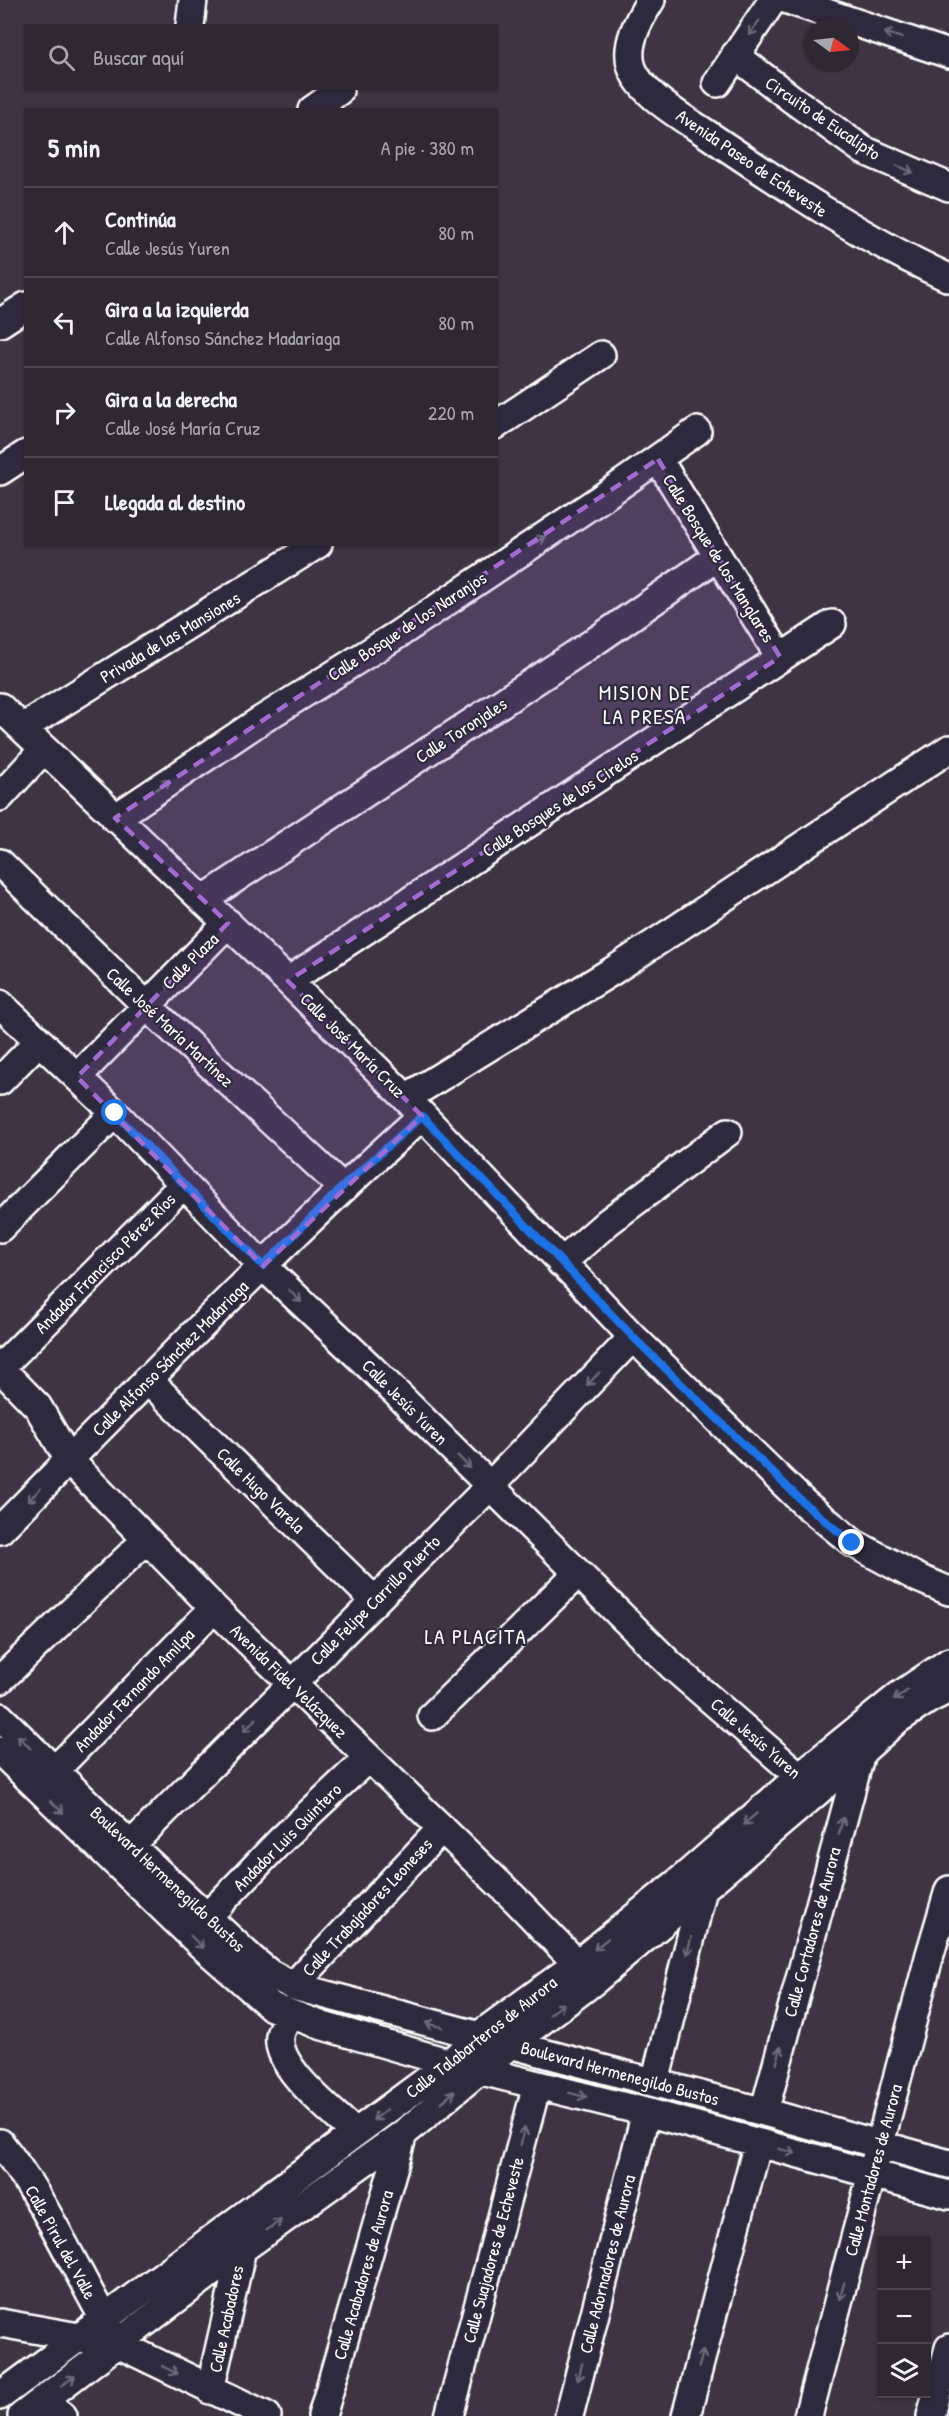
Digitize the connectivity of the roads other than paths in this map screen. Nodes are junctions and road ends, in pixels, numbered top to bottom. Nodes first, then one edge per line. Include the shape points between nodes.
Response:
1 (193, 0) edge
2 (651, 0) edge
3 (773, 0) edge
4 (788, 0) edge
5 (190, 24) edge
6 (949, 54) edge
7 (735, 55) junction
8 (717, 83) dead end
9 (339, 91) dead end
10 (315, 108) edge
11 (949, 187) edge
12 (949, 278) edge
13 (24, 307) edge
14 (0, 323) edge
15 (601, 355) dead end
16 (498, 424) edge
17 (697, 430) dead end
18 (24, 455) edge
19 (658, 459) junction
20 (0, 471) edge
21 (315, 546) edge
22 (717, 557) junction
23 (832, 624) dead end
24 (780, 657) junction
25 (0, 706) edge
26 (22, 728) junction
27 (949, 749) edge
28 (43, 750) junction
29 (0, 797) edge
30 (115, 818) junction
31 (0, 863) edge
32 (204, 899) junction
33 (228, 922) junction
34 (288, 981) junction
35 (0, 1004) edge
36 (146, 1005) junction
37 (39, 1041) junction
38 (77, 1077) junction
39 (0, 1082) edge
40 (414, 1107) junction
41 (115, 1113) junction
42 (728, 1132) dead end
43 (184, 1184) junction
44 (342, 1187) junction
45 (0, 1228) edge
46 (561, 1263) junction
47 (263, 1266) junction
48 (633, 1337) junction
49 (0, 1368) edge
50 (147, 1379) junction
51 (69, 1460) junction
52 (489, 1487) junction
53 (0, 1530) edge
54 (146, 1540) junction
55 (577, 1574) junction
56 (949, 1591) edge
57 (375, 1601) junction
58 (214, 1608) junction
59 (949, 1662) edge
60 (0, 1680) edge
61 (292, 1683) junction
62 (949, 1689) edge
63 (432, 1716) dead end
64 (0, 1717) edge
65 (0, 1751) edge
66 (861, 1753) junction
67 (368, 1758) junction
68 (54, 1772) junction
69 (808, 1784) junction
70 (441, 1828) junction
71 (122, 1853) junction
72 (704, 1889) junction
73 (949, 1890) edge
74 (207, 1917) junction
75 (586, 1972) junction
76 (292, 1986) junction
77 (289, 2014) junction
78 (477, 2037) junction
79 (511, 2044) junction
80 (450, 2063) junction
81 (481, 2070) junction
82 (655, 2082) junction
83 (537, 2085) junction
84 (646, 2112) junction
85 (764, 2112) junction
86 (356, 2133) junction
87 (403, 2134) junction
88 (0, 2143) edge
89 (758, 2143) junction
90 (879, 2145) junction
91 (949, 2164) edge
92 (873, 2174) junction
93 (949, 2194) edge
94 (242, 2248) junction
95 (103, 2319) junction
96 (0, 2323) edge
97 (78, 2337) junction
98 (118, 2344) junction
99 (949, 2348) edge
100 (210, 2390) junction
101 (0, 2396) edge
102 (42, 2411) edge
103 (267, 2416) edge
104 (322, 2416) edge
105 (448, 2416) edge
106 (569, 2416) edge
107 (687, 2416) edge
108 (808, 2416) edge
109 (931, 2416) edge

1 - 5 street
2 - 12 street, Avenida Paseo de Echeveste via 630,49 632,71 641,84 663,104 788,189 842,223
3 -> 7 street
6 -> 4 street
7 - 8 street
7 -> 11 street, Circuito de Eucalipto via 863,150
9 - 10 street
13 - 14 street
15 - 16 street
17 - 19 street, Calle Bosque de los Naranjos
18 - 20 street
19 - 22 street, Calle Bosque de los Manglares
30 -> 19 street, Calle Bosque de los Naranjos
21 - 26 street, Privada de las Mansiones
22 - 24 street, Calle Bosque de los Manglares
22 - 32 street, Calle Toronjales
23 - 24 street, Calle Bosques de los Cirelos
24 - 34 street, Calle Bosques de los Cirelos
25 - 26 street, Calle José María Cruz
26 - 28 street, Calle José María Cruz
27 - 40 street, Calle Alfonso Sánchez Madariaga
28 - 29 street
28 - 30 street, Calle José María Cruz
30 - 32 street, Calle José María Cruz
31 - 36 street, Calle José María Martínez
32 - 33 street, Calle José María Cruz
33 - 34 street, Calle José María Cruz
33 - 36 street, Calle Plaza
34 - 40 street, Calle José María Cruz
35 - 37 street, Calle Jesús Yuren
36 - 38 street, Calle Plaza
36 - 44 street, Calle José María Martínez
37 - 38 street, Calle Jesús Yuren
37 - 39 street
38 - 41 street, Calle Jesús Yuren
40 - 44 street, Calle Alfonso Sánchez Madariaga
40 - 46 street, Calle José María Cruz
41 - 43 street, Calle Jesús Yuren
41 - 45 street
42 - 46 street via 608,1222
43 - 47 street, Calle Jesús Yuren
43 - 49 street, Andador Francisco Pérez Ríos
44 - 47 street, Calle Alfonso Sánchez Madariaga
46 - 48 street, Calle José María Cruz
47 - 50 street, Calle Alfonso Sánchez Madariaga
47 -> 52 street, Calle Jesús Yuren
48 -> 52 street, Calle Felipe Carrillo Puerto
48 - 56 street, Calle José María Cruz via 827,1524 873,1554
49 - 51 street, Avenida Fidel Velázquez via 38,1407
50 - 51 street, Calle Alfonso Sánchez Madariaga
50 - 57 street, Calle Hugo Varela
51 -> 53 street, Calle Alfonso Sánchez Madariaga
51 - 54 street, Avenida Fidel Velázquez
52 - 55 street, Calle Jesús Yuren
52 - 57 street, Calle Felipe Carrillo Puerto
54 - 58 street, Avenida Fidel Velázquez
54 - 60 street
55 - 63 street
55 - 69 street, Calle Jesús Yuren via 672,1666
57 - 61 street, Calle Felipe Carrillo Puerto
58 - 61 street, Avenida Fidel Velázquez
58 - 68 street, Andador Fernando Amilpa
59 -> 69 street, Calle Talabarteros de Aurora via 900,1695
61 - 67 street, Avenida Fidel Velázquez
61 -> 71 street, Calle Felipe Carrillo Puerto
62 - 66 street, Calle Talabarteros de Aurora via 897,1720
68 -> 64 street, Boulevard Hermenegildo Bustos
65 -> 71 street, Boulevard Hermenegildo Bustos
66 - 69 street, Calle Talabarteros de Aurora
85 -> 66 street, Calle Cortadores de Aurora
67 - 70 street, Avenida Fidel Velázquez
67 - 74 street, Andador Luis Quintero
68 - 71 street, Boulevard Hermenegildo Bustos
69 - 72 street, Calle Talabarteros de Aurora
69 -> 75 street, Calle Talabarteros de Aurora via 682,1879
70 - 75 street, Avenida Fidel Velázquez
70 - 76 street, Calle Trabajadores Leoneses
71 - 74 street, Boulevard Hermenegildo Bustos
71 -> 77 street, Boulevard Hermenegildo Bustos via 234,1976 272,2007
72 - 75 street, Calle Talabarteros de Aurora
72 -> 82 street
73 - 90 street, Calle Montadores de Aurora
74 - 76 street, Boulevard Hermenegildo Bustos via 269,1973
75 - 78 street, Calle Talabarteros de Aurora
79 -> 75 street, Calle Talabarteros de Aurora
78 -> 76 street, Boulevard Hermenegildo Bustos
77 - 80 street, Boulevard Hermenegildo Bustos
77 - 86 street via 280,2035 282,2054 291,2070
78 - 79 street, Boulevard Hermenegildo Bustos
78 - 80 street, Calle Talabarteros de Aurora
79 - 81 street, Calle Talabarteros de Aurora
79 - 82 street, Boulevard Hermenegildo Bustos
80 - 81 street, Boulevard Hermenegildo Bustos
80 -> 86 street, Calle Talabarteros de Aurora
81 - 83 street, Boulevard Hermenegildo Bustos
87 -> 81 street, Calle Talabarteros de Aurora
82 - 85 street, Boulevard Hermenegildo Bustos
83 -> 84 street, Boulevard Hermenegildo Bustos
105 -> 83 street, Calle Suajadores de Echeveste
84 - 89 street, Boulevard Hermenegildo Bustos
84 -> 106 street, Calle Adornadores de Aurora
85 - 90 street, Boulevard Hermenegildo Bustos
86 - 95 street, Calle Talabarteros de Aurora
94 -> 87 street, Calle Talabarteros de Aurora
87 - 104 street, Calle Acabadores de Aurora
88 - 95 street, Calle Pirul del Valle via 54,2228
89 -> 92 street, Boulevard Hermenegildo Bustos
107 -> 89 street
90 - 91 street, Boulevard Hermenegildo Bustos
90 - 92 street, Calle Montadores de Aurora
92 - 93 street, Boulevard Hermenegildo Bustos
92 -> 108 street, Calle Montadores de Aurora
94 - 98 street, Calle Talabarteros de Aurora
94 - 100 street, Calle Acabadores
95 - 97 street, Calle Talabarteros de Aurora
95 - 98 street, Calle Pirul del Valle
96 - 97 street
97 - 98 street
97 - 101 street, Calle Talabarteros de Aurora
98 -> 100 street
102 -> 98 street, Calle Talabarteros de Aurora
99 - 109 street
100 - 103 street

